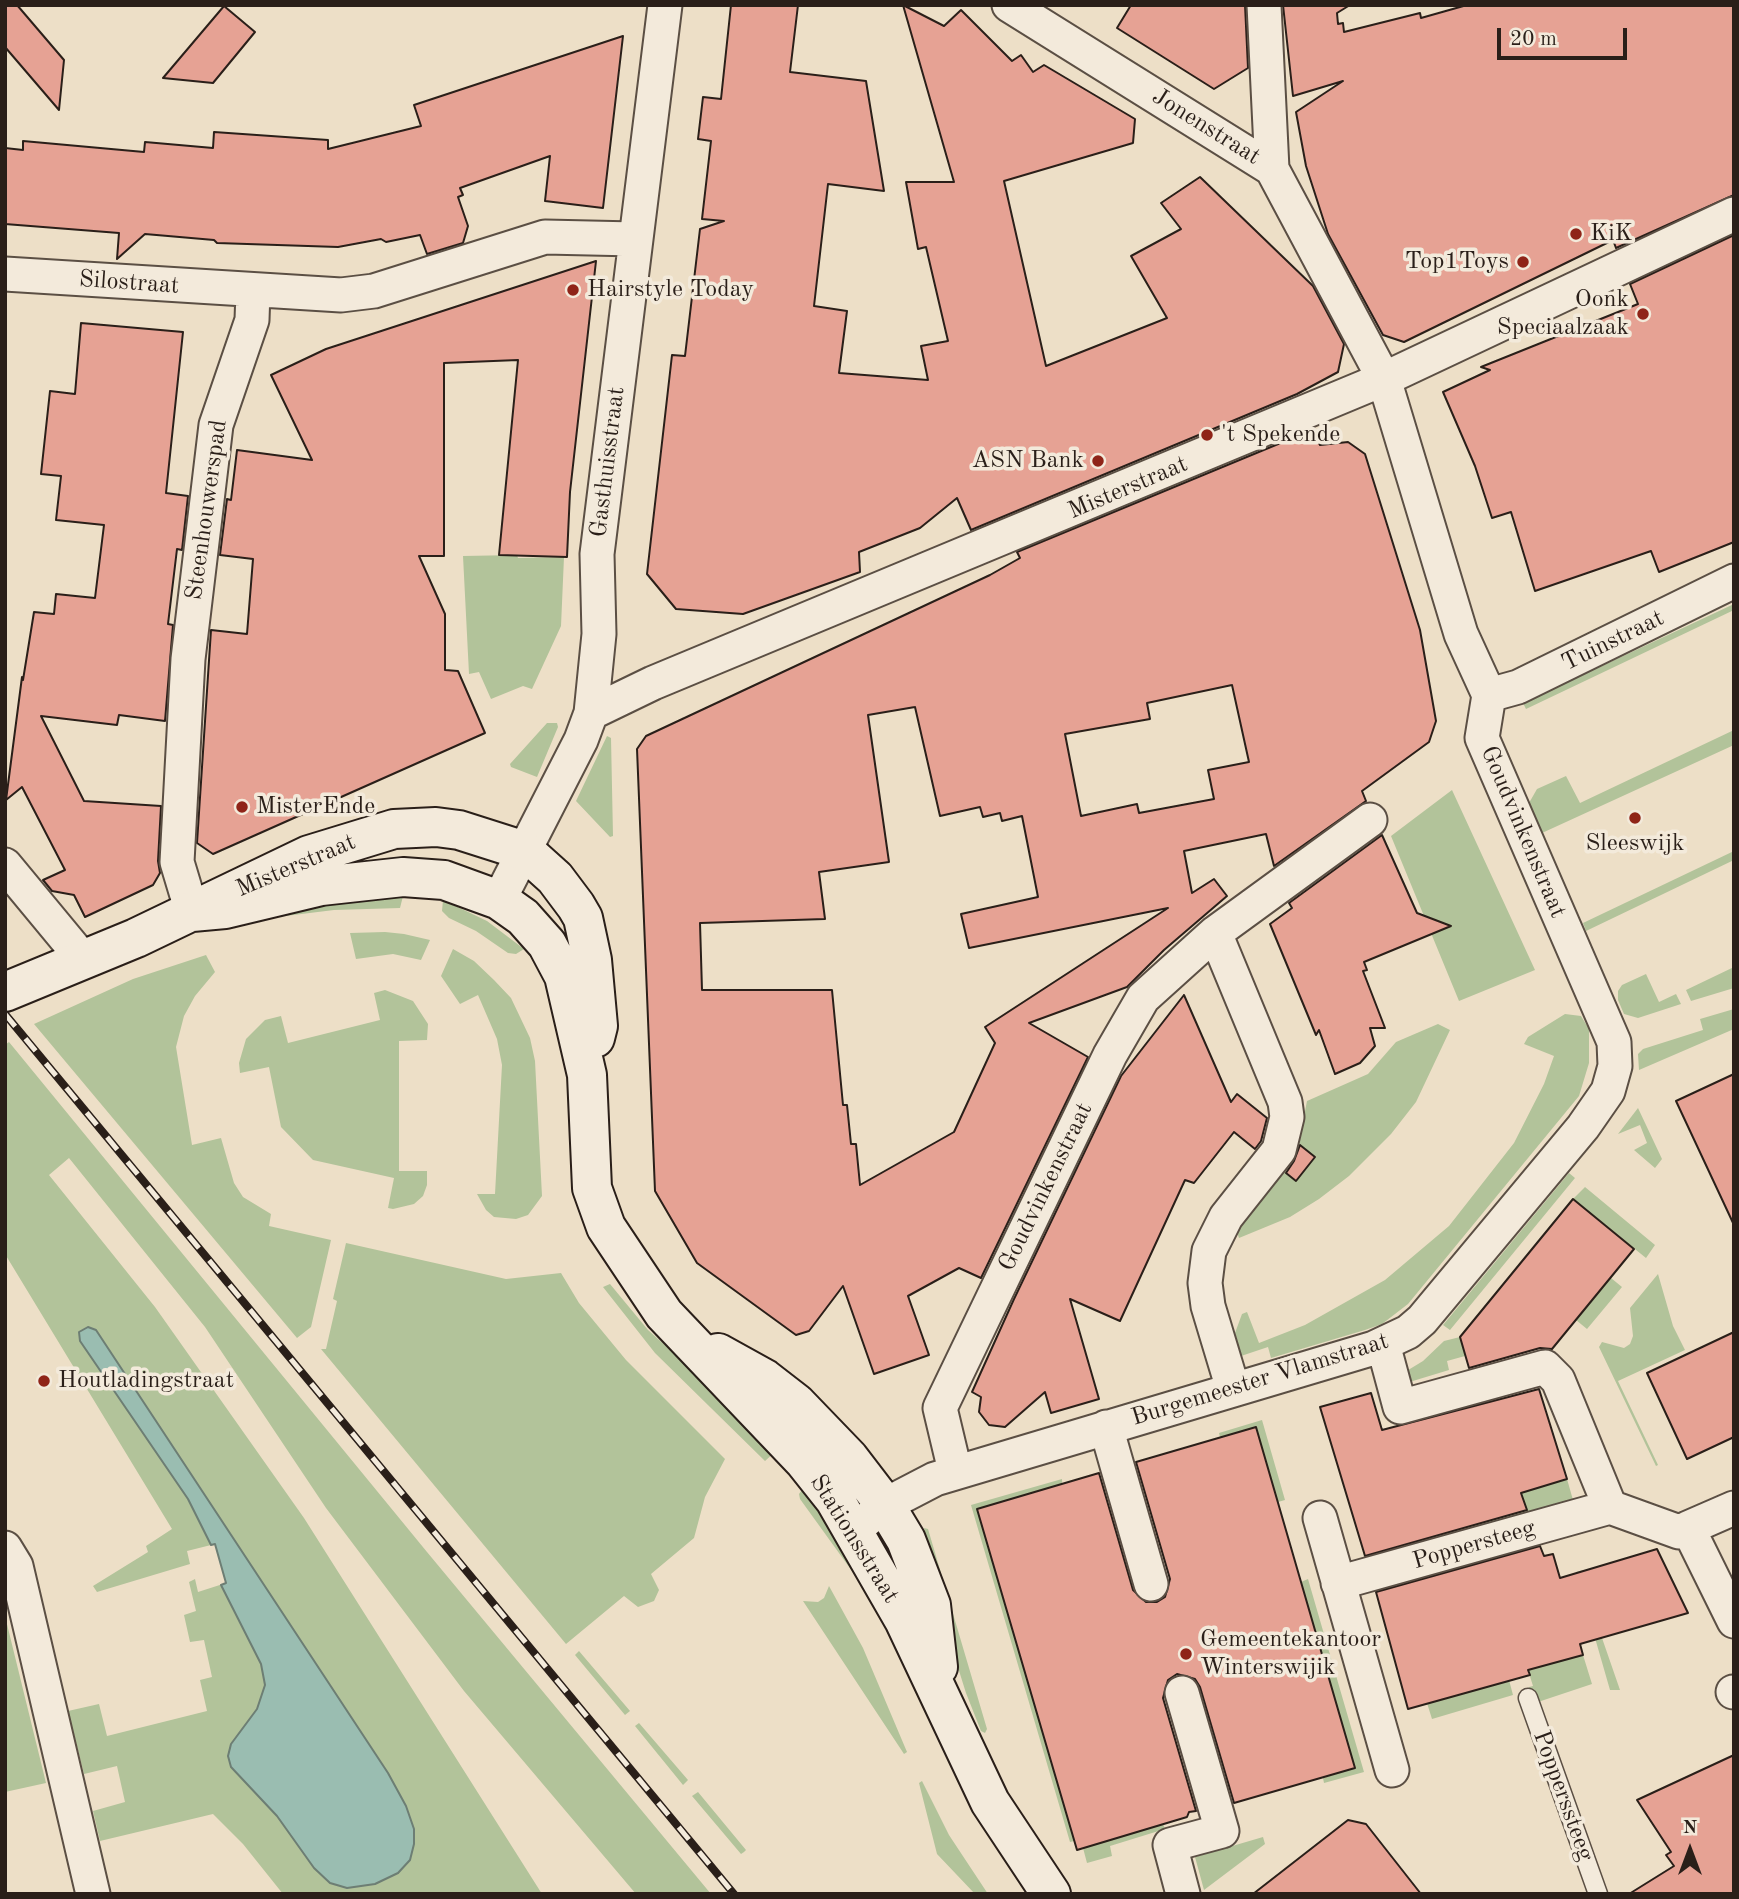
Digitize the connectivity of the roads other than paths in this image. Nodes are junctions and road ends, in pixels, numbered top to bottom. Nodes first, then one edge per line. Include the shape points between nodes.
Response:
1 (665, 5) edge
2 (1009, 5) edge
3 (1264, 5) edge
4 (1272, 169) junction
5 (1734, 214) edge
6 (635, 239) junction
7 (5, 274) edge
8 (253, 291) junction
9 (1384, 379) junction
10 (1734, 581) edge
11 (1489, 695) junction
12 (592, 712) junction
13 (1370, 820) dead end
14 (525, 851) junction
15 (5, 865) edge
16 (499, 900) junction
17 (192, 912) junction
18 (1215, 933) junction
19 (82, 958) junction
20 (5, 992) edge
21 (1614, 1042) joint
22 (587, 1075) junction
23 (688, 1337) junction
24 (1383, 1344) junction
25 (1233, 1389) junction
26 (1106, 1427) junction
27 (955, 1471) junction
28 (886, 1505) junction
29 (1610, 1507) junction
30 (1734, 1508) edge
31 (1320, 1518) dead end
32 (1688, 1528) junction
33 (854, 1530) junction
34 (5, 1548) edge
35 (1338, 1583) junction
36 (1151, 1584) dead end
37 (1734, 1621) edge
38 (1182, 1693) dead end
39 (941, 1695) junction
40 (1528, 1698) dead end
41 (1392, 1770) dead end
42 (93, 1894) edge
43 (1051, 1894) edge
44 (1183, 1894) edge
45 (1598, 1894) edge

1 - 6 street, Gasthuisstraat
2 - 4 street, Jonenstraat
3 - 4 street
4 - 9 street, Jonenstraat
5 - 9 street, Misterstraat
6 - 8 street via 545,237 373,291 341,295
6 - 12 street, Gasthuisstraat via 597,554 598,634
7 - 8 street, Silostraat
8 - 17 street, Steenhouwerspad via 252,320 216,425 188,659 177,862
9 - 11 street via 1461,634
9 - 12 street, Misterstraat
10 - 11 street, Tuinstraat via 1518,687
11 - 21 street, Goudvinkenstraat via 1482,738
12 - 14 street, Gasthuisstraat
13 - 18 street, Goudvinkenstraat
14 - 16 street, Gasthuisstraat
14 - 17 street, Misterstraat via 459,830 394,829 309,855
14 - 22 street, Stationsstraat via 555,878 583,918 598,1026
15 - 19 street
16 - 17 street, Misterstraat via 444,880 403,877 321,886 225,909
16 - 22 street, Stationsstraat via 523,917 561,965
17 - 19 street, Misterstraat
18 - 25 street via 1285,1102 1287,1117 1279,1150 1226,1217 1209,1251 1208,1306
18 - 27 street, Goudvinkenstraat via 1143,998 1097,1080 940,1408
19 - 20 street, Misterstraat
21 - 24 street, Burgemeester Vlamstraat via 1615,1066 1608,1091 1583,1127 1422,1320
22 - 23 street, Stationsstraat via 589,1155 598,1211 642,1286
23 - 28 street, Stationsstraat via 765,1379 796,1403
23 - 33 street, Stationsstraat via 804,1461
24 - 25 street, Burgemeester Vlamstraat
24 - 29 street via 1401,1407 1545,1367 1558,1380
25 - 26 street, Burgemeester Vlamstraat
26 - 27 street, Burgemeester Vlamstraat
26 - 36 street
27 - 28 street, Burgemeester Vlamstraat
28 - 33 street, Burgemeester Vlamstraat
28 - 39 street, Stationsstraat via 906,1540 931,1605
29 - 32 street via 1679,1532
29 - 35 street, Poppersteeg
30 - 32 street
31 - 35 street
32 - 37 street
33 - 39 street, Stationsstraat
34 - 42 street via 16,1566
35 - 41 street
38 - 44 street via 1222,1831 1170,1845
39 - 43 street, Stationsstraat via 990,1802
40 - 45 lane, Popperssteeg

